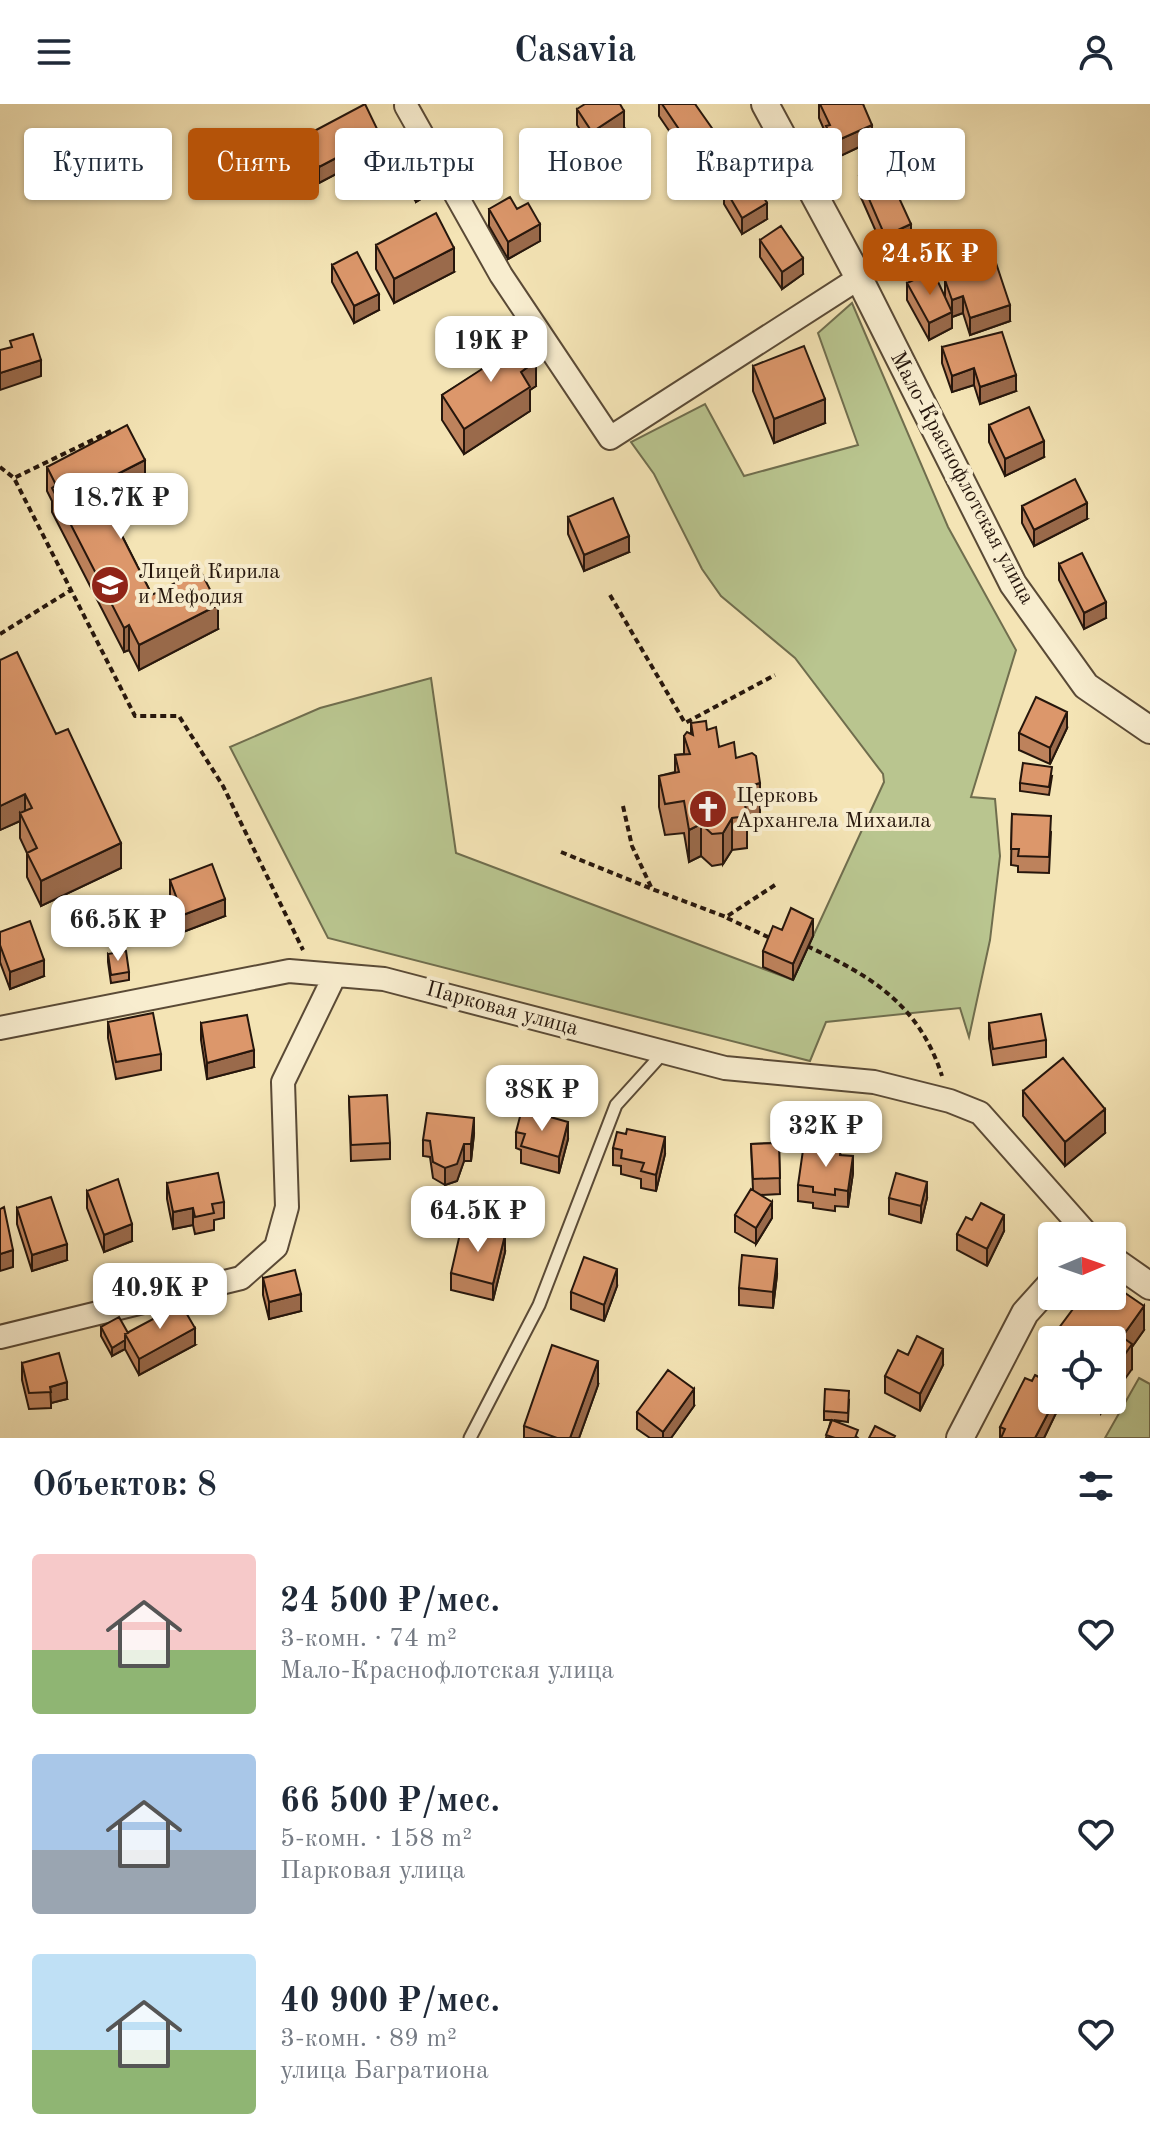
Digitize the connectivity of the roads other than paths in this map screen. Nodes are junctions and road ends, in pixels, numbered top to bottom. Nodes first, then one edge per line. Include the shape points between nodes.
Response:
1 (765, 104) edge
2 (406, 106) dead end
3 (859, 278) junction
4 (1150, 730) edge
5 (325, 974) junction
6 (0, 1028) edge
7 (663, 1053) junction
8 (1077, 1222) edge
9 (1126, 1270) edge
10 (1150, 1286) edge
11 (1038, 1299) edge
12 (0, 1337) edge
13 (470, 1438) edge
14 (960, 1438) edge

1 - 3 street, Мало-Краснофлотская улица
2 - 3 street via 501,275 610,438
3 - 4 street, Мало-Краснофлотская улица via 1013,584 1086,686
5 - 6 street, Парковая улица via 289,971
5 - 7 street, Парковая улица via 399,982
5 - 12 street via 283,1082 287,1207 276,1247 241,1278
7 - 8 street, Парковая улица via 725,1068 874,1082 980,1113
7 - 13 lane via 616,1105 539,1305
9 - 10 street
11 - 14 street via 1025,1313

